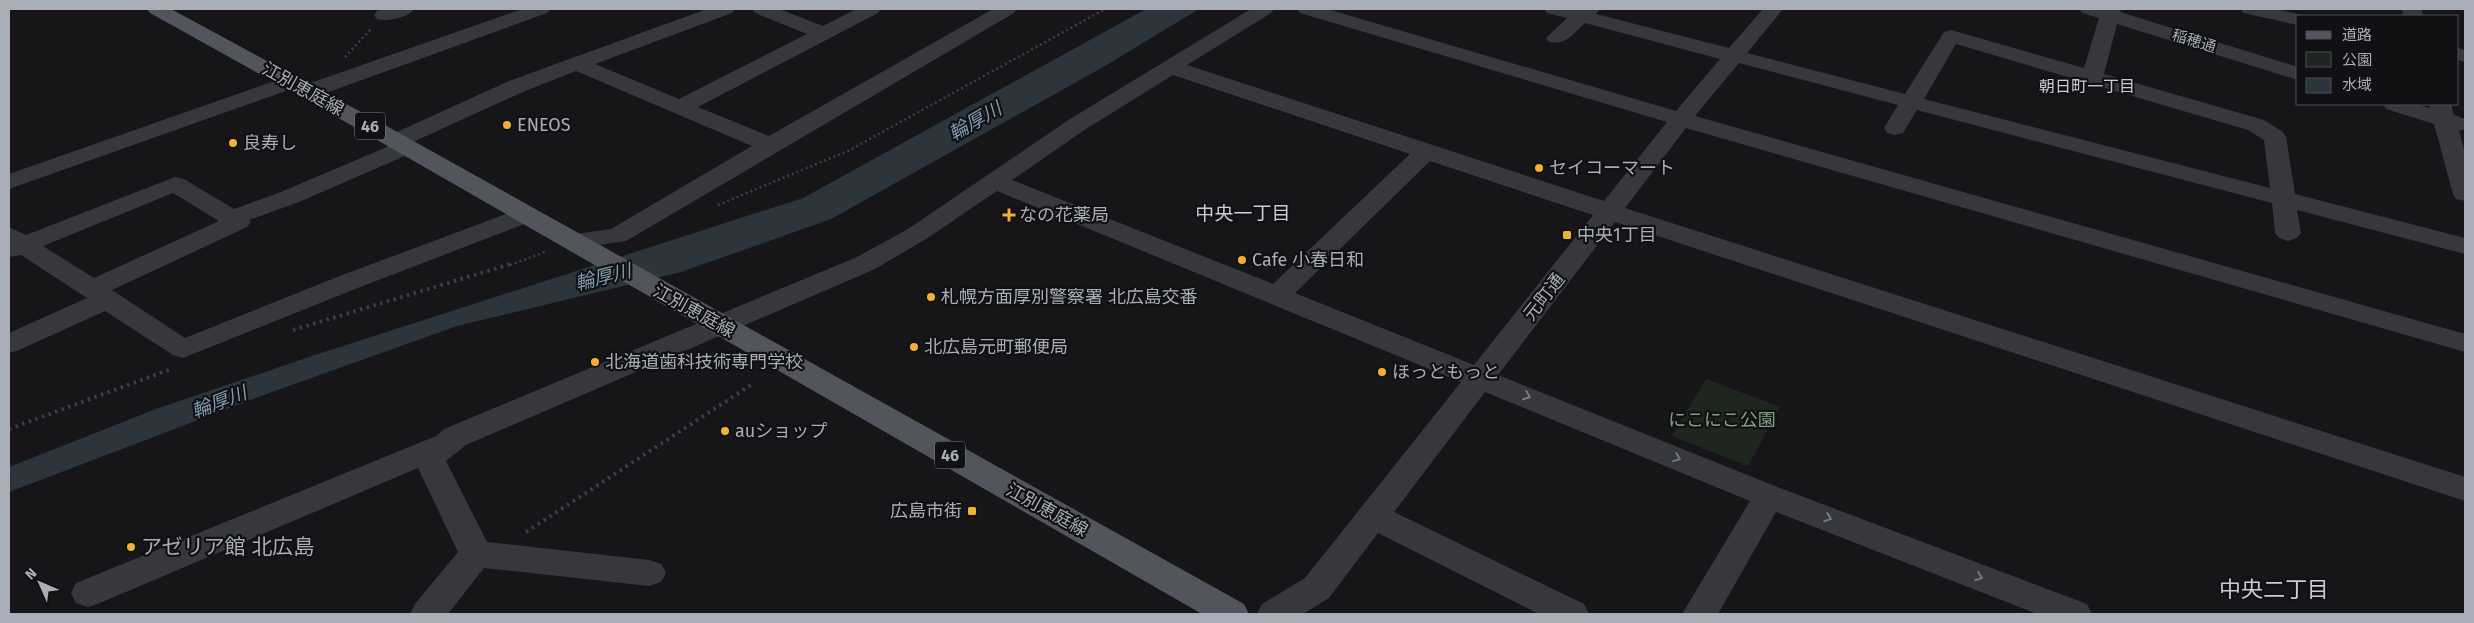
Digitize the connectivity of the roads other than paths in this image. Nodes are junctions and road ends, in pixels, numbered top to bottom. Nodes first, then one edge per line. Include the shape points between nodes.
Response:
1 (157, 9) edge
2 (404, 9) edge
3 (540, 9) edge
4 (725, 9) edge
5 (762, 9) edge
6 (871, 9) edge
7 (1007, 9) edge
8 (1264, 9) edge
9 (1307, 9) edge
10 (1554, 9) edge
11 (1773, 9) edge
12 (2090, 9) edge
13 (2257, 10) edge
14 (385, 12) edge
15 (1586, 12) edge
16 (2111, 12) edge
17 (2296, 19) edge
18 (823, 33) junction
19 (1556, 38) dead end
20 (1734, 55) junction
21 (577, 64) junction
22 (1171, 67) junction
23 (2296, 73) edge
24 (2092, 78) junction
25 (298, 87) junction
26 (1912, 102) junction
27 (2399, 105) edge
28 (680, 107) junction
29 (2450, 116) edge
30 (1681, 119) junction
31 (1895, 128) dead end
32 (401, 144) junction
33 (770, 145) junction
34 (1426, 152) junction
35 (994, 180) junction
36 (9, 182) edge
37 (2465, 194) edge
38 (2285, 200) junction
39 (1611, 211) junction
40 (526, 215) junction
41 (230, 218) junction
42 (2288, 233) dead end
43 (14, 243) edge
44 (576, 244) junction
45 (2465, 246) edge
46 (98, 295) junction
47 (1276, 297) junction
48 (719, 325) junction
49 (2465, 343) edge
50 (9, 344) edge
51 (1482, 377) junction
52 (446, 444) junction
53 (2465, 489) edge
54 (1769, 496) junction
55 (1373, 516) junction
56 (483, 555) junction
57 (649, 574) dead end
58 (88, 592) dead end
59 (1313, 601) edge
60 (428, 614) edge
61 (1231, 614) edge
62 (1275, 614) edge
63 (1571, 614) edge
64 (1700, 614) edge
65 (2074, 614) edge

1 - 25 main road, 江別恵庭線 / 46
2 - 14 street
3 - 25 street
4 - 21 street
5 - 18 street
6 - 18 street
7 - 33 street
8 - 22 street
9 - 30 street
10 - 15 street
11 - 20 street, 元町通
12 - 16 street, 稲穂通
13 - 17 street
15 - 19 street
15 - 20 street
16 - 23 street, 稲穂通
16 - 24 street
18 - 28 street
20 - 26 street
20 - 30 street, 元町通
21 - 28 street
21 - 32 street via 517,86
22 - 34 street
22 - 35 street
24 - 26 street via 1951,36
24 - 38 street via 2256,125 2275,137
25 - 32 main road, 江別恵庭線 / 46
25 - 36 street
26 - 31 street
26 - 38 street
27 - 29 street
28 - 33 street
29 - 37 street
30 - 39 street, 元町通
30 - 49 street
32 - 40 main road, 江別恵庭線 / 46
32 - 41 street via 290,197
33 - 44 street via 617,236
34 - 39 street
34 - 47 street
35 - 47 street
35 - 48 street via 917,234 866,264
38 - 42 street
38 - 45 street
39 - 51 street, 元町通
39 - 53 street
40 - 44 main road, 江別恵庭線 / 46
40 - 46 street via 184,349
41 - 43 street via 175,184
41 - 46 street via 238,222
43 - 46 street
44 - 48 main road, 江別恵庭線 / 46
46 - 50 street
47 - 51 street
48 - 52 street via 455,437
48 - 61 main road, 江別恵庭線 / 46
51 -> 54 street
51 - 55 street, 元町通
52 - 56 street via 429,458
52 - 58 street
54 - 64 street
54 -> 65 street
55 - 59 street, 元町通
55 - 63 street
56 - 57 street
56 - 60 street
59 - 62 street

